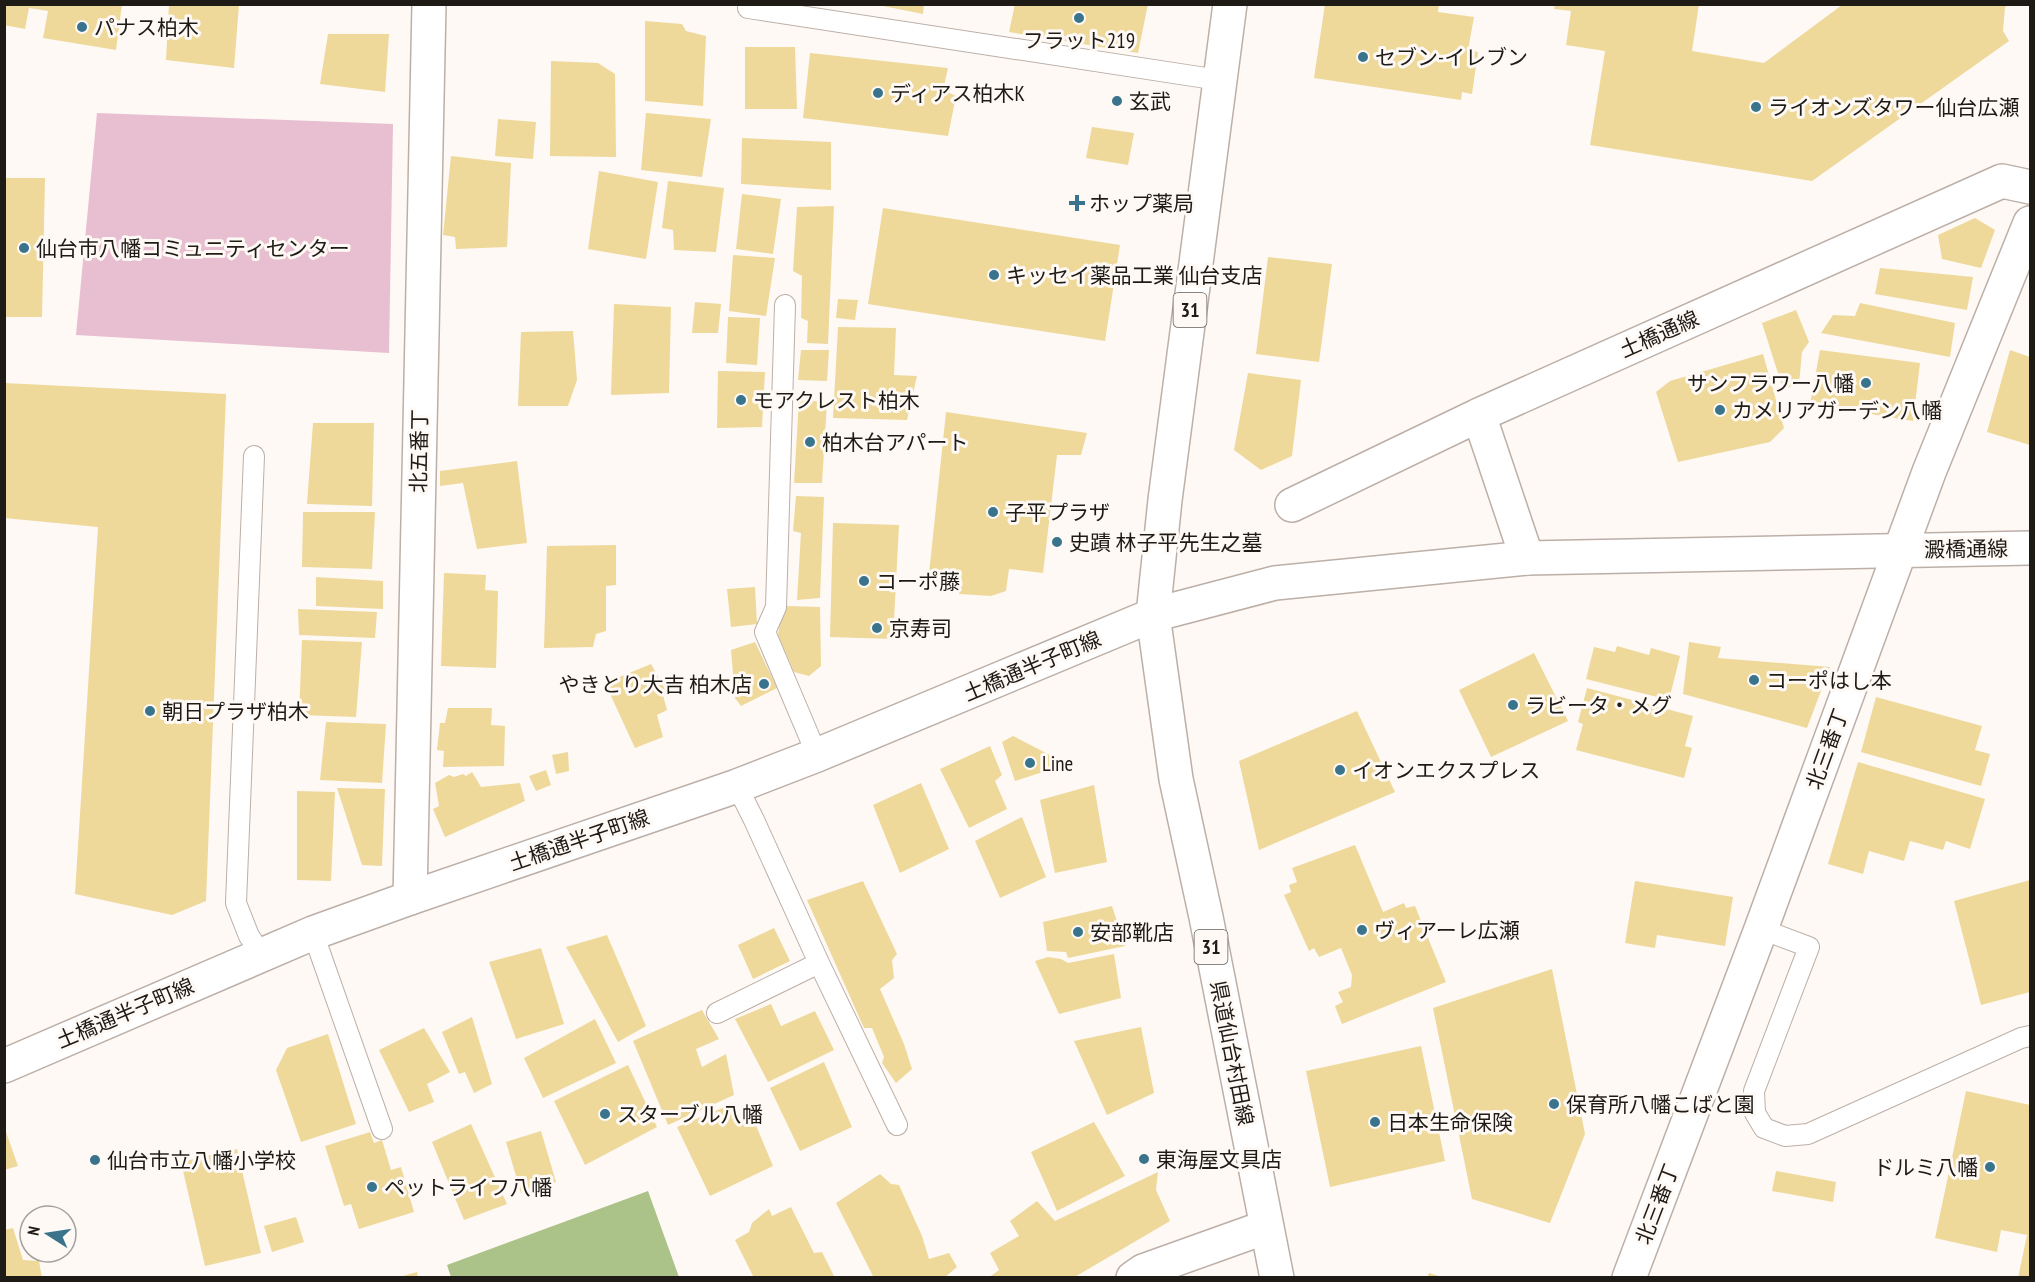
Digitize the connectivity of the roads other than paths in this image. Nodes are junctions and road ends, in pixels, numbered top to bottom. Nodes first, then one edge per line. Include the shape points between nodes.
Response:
1 (429, 4) edge
2 (1230, 4) edge
3 (748, 8) dead end
4 (1220, 80) junction
5 (2031, 187) edge
6 (2031, 223) edge
7 (785, 305) dead end
8 (1479, 415) junction
9 (254, 456) dead end
10 (1292, 505) dead end
11 (2031, 548) edge
12 (1901, 551) junction
13 (1527, 558) junction
14 (1153, 615) junction
15 (817, 755) junction
16 (737, 786) junction
17 (410, 898) junction
18 (1761, 928) junction
19 (313, 933) junction
20 (262, 955) junction
21 (819, 963) junction
22 (717, 1013) dead end
23 (2031, 1036) edge
24 (4, 1065) edge
25 (897, 1125) dead end
26 (382, 1128) dead end
27 (1266, 1227) junction
28 (1133, 1278) edge
29 (1277, 1278) edge
30 (1629, 1278) edge

1 - 17 street, 北五番丁
2 - 4 street, 31
3 - 4 lane
4 - 14 street, 31
5 - 8 street, 土橋通線 via 2002,181
6 - 12 street, 北三番丁 via 1929,472
7 - 15 lane via 776,607 765,632
8 - 10 street, 土橋通線
8 - 13 street
9 - 20 lane via 236,903 249,936
11 - 12 street, 澱橋通線
12 - 13 street, 澱橋通線
12 - 18 street, 北三番丁
13 - 14 street, 土橋通半子町線 via 1275,583
14 - 15 street, 土橋通半子町線
14 - 27 street, 県道仙台村田線 / 31 via 1176,779
15 - 16 street, 土橋通半子町線
16 - 17 street, 土橋通半子町線
16 - 21 lane
17 - 19 street, 土橋通半子町線
18 - 23 lane via 1809,947 1754,1091 1755,1113 1764,1128 1785,1136 1808,1134
18 - 30 street, 北三番丁
19 - 20 street, 土橋通半子町線
19 - 26 lane
20 - 24 street, 土橋通半子町線
21 - 22 lane
21 - 25 lane
27 - 28 street
27 - 29 street, 県道仙台村田線 / 31

